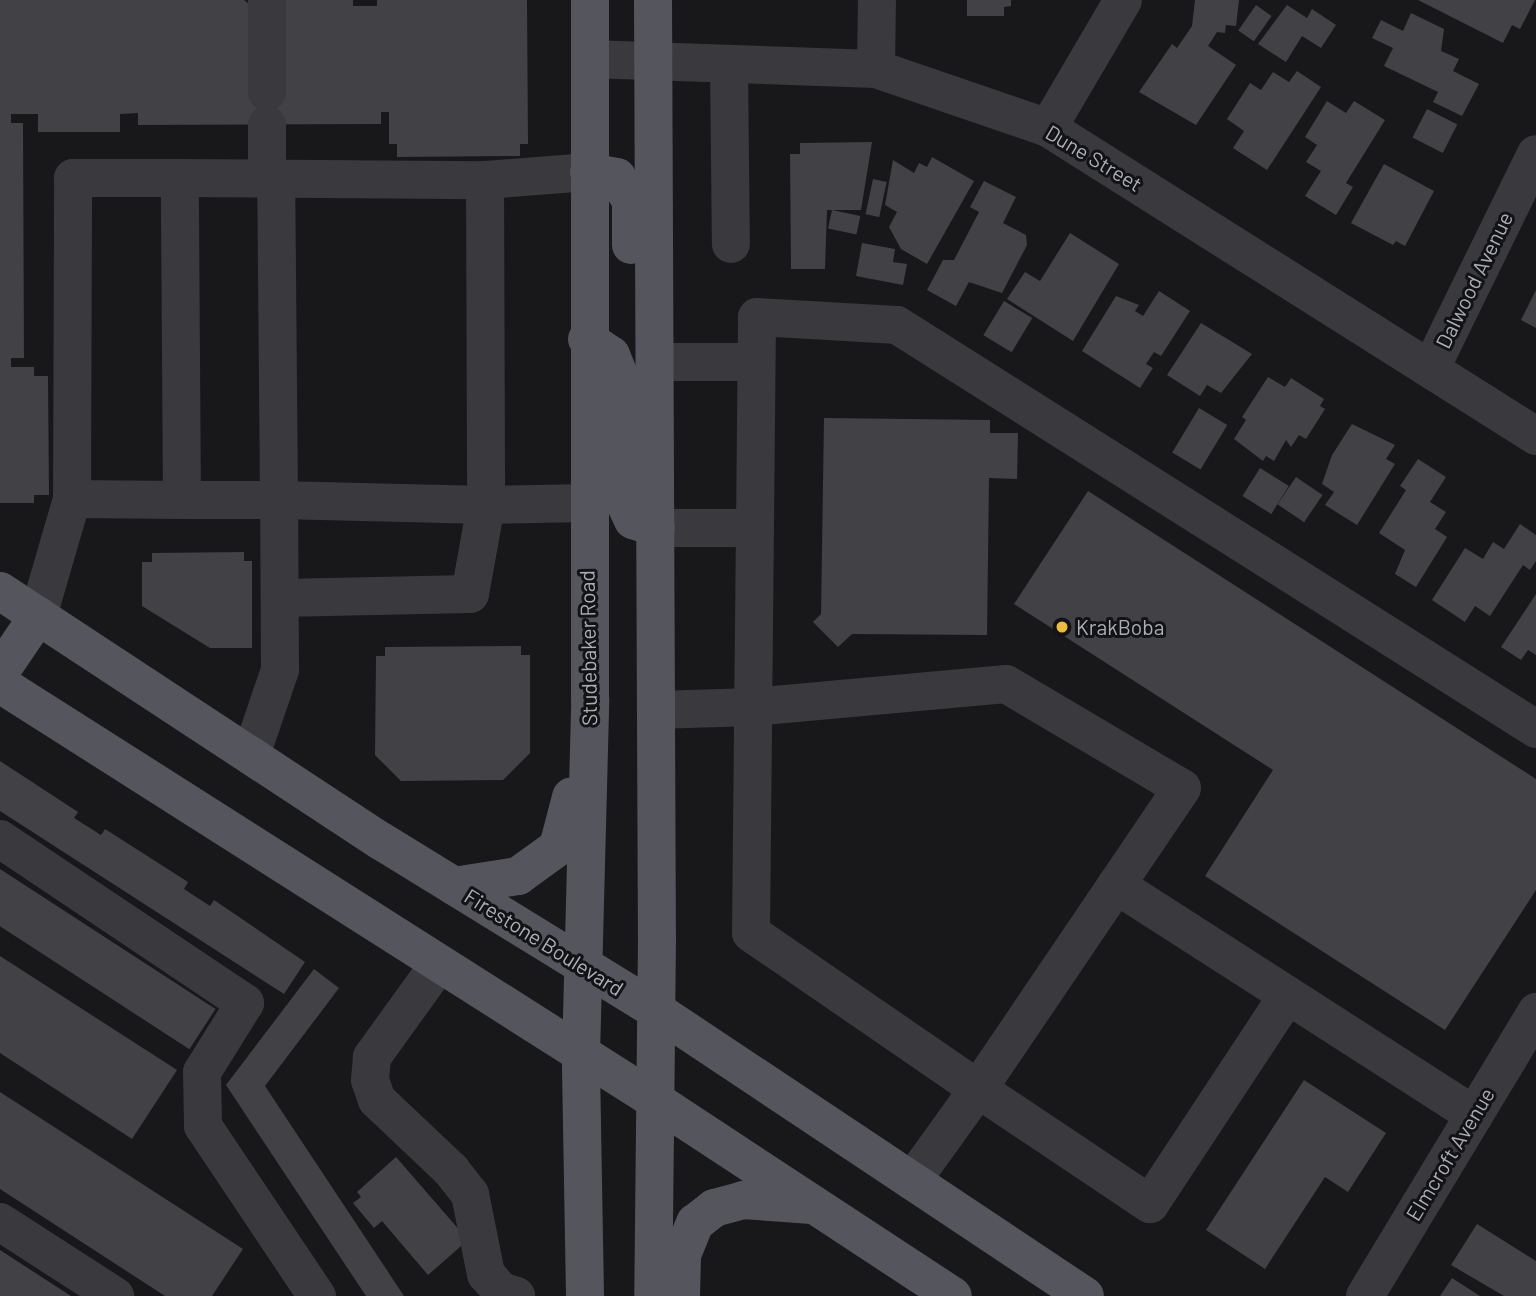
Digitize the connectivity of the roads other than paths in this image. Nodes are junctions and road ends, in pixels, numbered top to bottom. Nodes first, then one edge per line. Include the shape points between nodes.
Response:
1 (267, 0) edge
2 (590, 0) edge
3 (653, 0) edge
4 (877, 0) edge
5 (1123, 0) edge
6 (590, 59) junction
7 (652, 62) junction
8 (729, 64) junction
9 (876, 69) junction
10 (1048, 128) junction
11 (1536, 154) edge
12 (589, 172) junction
13 (180, 178) junction
14 (272, 179) junction
15 (485, 180) junction
16 (731, 244) dead end
17 (587, 339) junction
18 (655, 362) junction
19 (756, 362) junction
20 (1431, 368) junction
21 (1536, 436) edge
22 (72, 499) junction
23 (182, 500) junction
24 (279, 500) junction
25 (587, 503) junction
26 (486, 505) junction
27 (656, 528) junction
28 (755, 528) junction
29 (0, 591) edge
30 (280, 598) junction
31 (38, 616) junction
32 (0, 672) edge
33 (0, 684) edge
34 (590, 700) junction
35 (753, 707) junction
36 (656, 710) junction
37 (1536, 729) edge
38 (251, 755) junction
39 (0, 839) edge
40 (1116, 885) junction
41 (454, 886) junction
42 (439, 964) junction
43 (582, 967) junction
44 (1288, 995) junction
45 (657, 1011) junction
46 (1536, 1012) edge
47 (581, 1055) junction
48 (978, 1089) junction
49 (656, 1101) junction
50 (1474, 1115) junction
51 (912, 1181) junction
52 (814, 1205) junction
53 (0, 1222) edge
54 (115, 1296) edge
55 (317, 1296) edge
56 (516, 1296) edge
57 (584, 1296) edge
58 (653, 1296) edge
59 (681, 1296) edge
60 (953, 1296) edge
61 (1085, 1296) edge
62 (1365, 1296) edge

1 - 14 street
2 - 6 main road, Studebaker Road
3 - 7 main road
4 - 9 street
5 - 10 street
6 - 7 street, Dune Street
6 - 12 main road, Studebaker Road
7 - 8 street, Dune Street
7 - 18 main road
8 - 9 street, Dune Street
8 - 16 street
9 - 10 street, Dune Street
10 - 20 street, Dune Street
11 - 20 street, Dalwood Avenue
12 - 15 street
12 - 17 main road, Studebaker Road
12 - 18 main road via 617,177 631,201 631,317 634,335
13 - 14 street
13 - 22 street via 74,178
13 - 23 street
14 - 15 street
14 - 24 street
15 - 26 street
17 - 25 main road, Studebaker Road
17 - 27 main road via 611,355 622,382 624,501 633,520
18 - 19 street
18 - 27 main road
19 - 28 street
19 - 37 street via 757,317 897,325
20 - 21 street, Dune Street
22 - 23 street
22 - 31 street
23 - 24 street
24 - 26 street
24 - 30 street
25 - 26 street
25 - 34 main road, Studebaker Road
26 - 30 street via 470,594
27 - 28 street
27 - 36 main road
28 - 35 street
29 - 31 main road, Firestone Boulevard
30 - 38 street via 280,670
31 - 32 main road
31 - 38 main road, Firestone Boulevard
33 - 42 main road
34 - 41 main road via 573,717 570,806 558,847 518,876
34 - 43 main road, Studebaker Road
35 - 36 street
35 - 40 street via 1006,684 1182,788
35 - 48 street via 751,933
36 - 45 main road
38 - 41 main road, Firestone Boulevard
39 - 55 street via 244,1003 202,1072 203,1126
40 - 44 street
40 - 48 street
41 - 43 main road, Firestone Boulevard
42 - 47 main road
42 - 56 street via 372,1056 370,1080 377,1100 470,1194 486,1274 501,1292
43 - 45 main road, Firestone Boulevard
43 - 47 main road, Studebaker Road
44 - 48 street via 1150,1204
44 - 50 street
45 - 49 main road
45 - 51 main road, Firestone Boulevard
46 - 50 street, Elmcroft Avenue
47 - 49 main road
47 - 57 main road, Studebaker Road
48 - 51 street
49 - 52 main road
49 - 58 main road
50 - 62 street, Elmcroft Avenue
51 - 61 main road, Firestone Boulevard
52 - 59 main road via 743,1200 713,1208 695,1223 682,1255
52 - 60 main road
53 - 54 street

